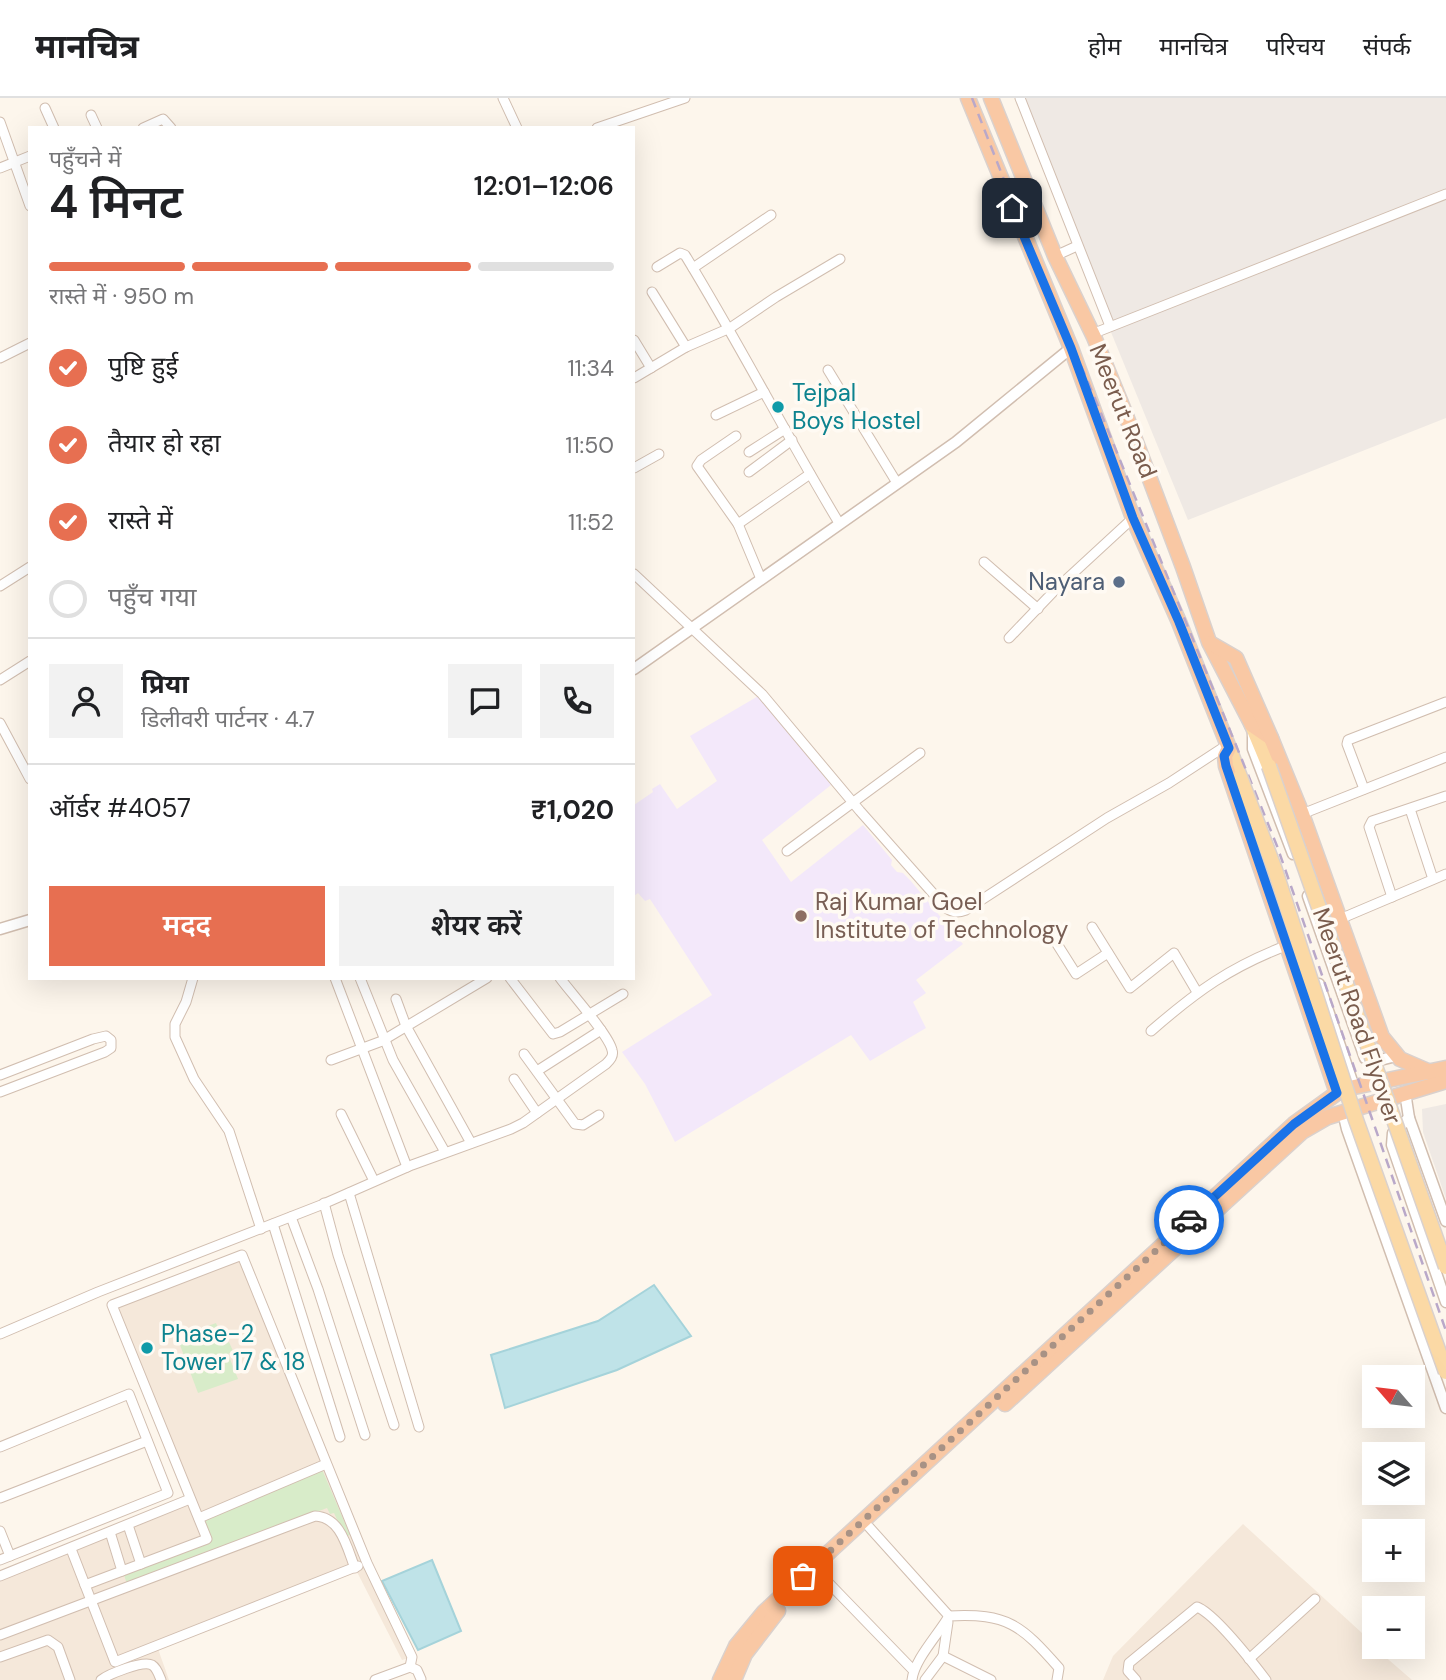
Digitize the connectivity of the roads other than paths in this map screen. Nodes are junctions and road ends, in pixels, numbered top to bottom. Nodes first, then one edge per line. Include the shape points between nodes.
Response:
1 (503, 98) edge
2 (685, 98) edge
3 (968, 98) edge
4 (991, 98) edge
5 (1020, 98) edge
6 (45, 108) dead end
7 (91, 115) dead end
8 (0, 122) edge
9 (53, 126) edge
10 (96, 126) edge
11 (147, 126) edge
12 (169, 126) edge
13 (516, 126) edge
14 (603, 126) edge
15 (28, 157) edge
16 (16, 162) junction
17 (0, 168) edge
18 (1446, 194) edge
19 (28, 200) edge
20 (771, 215) dead end
21 (1077, 246) junction
22 (1055, 256) junction
23 (840, 259) dead end
24 (657, 267) dead end
25 (693, 268) junction
26 (652, 292) dead end
27 (1111, 326) junction
28 (730, 328) junction
29 (1092, 334) junction
30 (635, 342) edge
31 (28, 344) edge
32 (686, 347) junction
33 (1071, 348) junction
34 (0, 358) edge
35 (651, 368) junction
36 (828, 370) dead end
37 (635, 377) edge
38 (764, 393) junction
39 (716, 415) dead end
40 (785, 429) junction
41 (736, 436) dead end
42 (792, 440) junction
43 (749, 453) dead end
44 (659, 454) dead end
45 (635, 467) edge
46 (748, 472) dead end
47 (810, 474) junction
48 (897, 483) junction
49 (1133, 518) junction
50 (839, 523) junction
51 (738, 524) junction
52 (984, 562) dead end
53 (28, 568) edge
54 (635, 575) edge
55 (761, 579) junction
56 (0, 586) edge
57 (1038, 609) junction
58 (692, 627) junction
59 (1009, 638) dead end
60 (1209, 642) junction
61 (1191, 651) junction
62 (28, 662) edge
63 (635, 668) edge
64 (0, 680) edge
65 (1446, 702) edge
66 (0, 723) edge
67 (1252, 725) junction
68 (1271, 738) junction
69 (1228, 746) junction
70 (920, 753) dead end
71 (1446, 757) edge
72 (27, 766) edge
73 (1364, 789) junction
74 (1446, 796) edge
75 (853, 803) junction
76 (1410, 809) junction
77 (1302, 814) junction
78 (787, 850) dead end
79 (1446, 874) edge
80 (1433, 879) junction
81 (1392, 897) junction
82 (1340, 919) junction
83 (28, 921) edge
84 (1091, 927) dead end
85 (0, 929) edge
86 (1052, 936) dead end
87 (1288, 945) junction
88 (1108, 953) junction
89 (193, 980) edge
90 (336, 980) edge
91 (361, 980) edge
92 (484, 980) edge
93 (512, 980) edge
94 (562, 980) edge
95 (1196, 992) junction
96 (623, 994) dead end
97 (396, 999) dead end
98 (589, 1016) junction
99 (406, 1026) junction
100 (601, 1030) junction
101 (1151, 1031) dead end
102 (384, 1040) junction
103 (362, 1049) junction
104 (524, 1054) dead end
105 (1396, 1056) junction
106 (1344, 1058) junction
107 (331, 1060) dead end
108 (1327, 1066) junction
109 (1446, 1068) edge
110 (537, 1072) junction
111 (1431, 1072) junction
112 (0, 1075) edge
113 (514, 1079) dead end
114 (1446, 1081) edge
115 (1354, 1087) junction
116 (0, 1092) edge
117 (1405, 1092) junction
118 (1337, 1093) junction
119 (556, 1100) junction
120 (1343, 1112) junction
121 (341, 1114) dead end
122 (537, 1114) junction
123 (599, 1115) dead end
124 (1409, 1118) junction
125 (471, 1143) junction
126 (445, 1152) junction
127 (407, 1167) junction
128 (374, 1181) junction
129 (349, 1193) junction
130 (324, 1203) junction
131 (291, 1217) junction
132 (1446, 1221) edge
133 (273, 1224) junction
134 (261, 1229) junction
135 (1446, 1267) edge
136 (1446, 1302) edge
137 (0, 1334) edge
138 (1446, 1372) edge
139 (1446, 1408) edge
140 (394, 1425) dead end
141 (419, 1427) dead end
142 (365, 1435) dead end
143 (340, 1437) dead end
144 (147, 1441) junction
145 (0, 1447) edge
146 (326, 1464) junction
147 (904, 1489) junction
148 (0, 1498) edge
149 (190, 1499) junction
150 (199, 1518) junction
151 (128, 1524) junction
152 (869, 1527) junction
153 (0, 1531) edge
154 (110, 1532) junction
155 (71, 1549) junction
156 (10, 1556) junction
157 (0, 1560) edge
158 (367, 1563) junction
159 (141, 1564) junction
160 (355, 1567) junction
161 (122, 1571) junction
162 (819, 1573) junction
163 (0, 1576) edge
164 (85, 1585) junction
165 (1315, 1599) dead end
166 (91, 1601) junction
167 (949, 1616) junction
168 (0, 1635) edge
169 (943, 1656) junction
170 (0, 1657) edge
171 (1249, 1659) junction
172 (410, 1667) junction
173 (912, 1675) edge
174 (70, 1680) edge
175 (101, 1680) edge
176 (161, 1680) edge
177 (375, 1680) edge
178 (419, 1680) edge
179 (720, 1680) edge
180 (734, 1680) edge
181 (925, 1680) edge
182 (991, 1680) edge
183 (1058, 1680) edge
184 (1136, 1680) edge
185 (1266, 1680) edge

1 - 13 street
2 - 14 street
3 - 33 highway, Meerut Road
4 - 22 highway, Meerut Road
5 - 21 street
6 - 9 street
7 - 10 street
8 - 16 street
11 - 12 street via 163,119
15 - 16 street
16 - 17 street
16 - 19 street
18 - 27 street
20 - 25 street
21 - 22 street
21 - 27 street
22 - 29 highway, Meerut Road
23 - 28 street
24 - 25 street via 682,253
25 - 28 street
26 - 32 street
27 - 29 street
28 - 32 street
28 - 38 street
29 - 60 highway, Meerut Road
30 - 35 street
31 - 34 street
32 - 35 street
33 - 48 street
33 - 49 highway, Meerut Road
35 - 37 street
36 - 48 street
38 - 39 street
38 - 40 street
40 - 42 street
40 - 43 street
41 - 51 street via 698,466
42 - 46 street
42 - 47 street
44 - 45 street
47 - 50 street
47 - 51 street
48 - 50 street
49 - 57 street
49 - 61 highway, Meerut Road
50 - 55 street
51 - 55 street
52 - 57 street
53 - 56 street
54 - 58 street
55 - 58 street
57 - 59 street
58 - 63 street
58 - 75 street via 762,694
60 - 61 highway
60 - 67 highway, Meerut Road
60 - 68 highway via 1237,658
61 - 69 highway, Meerut Road
62 - 64 street
65 - 73 street via 1348,740
66 - 72 street
67 - 68 highway
67 - 105 street via 1253,749 1365,1058
67 - 135 main road, Meerut Road Flyover, bridge
68 - 77 highway
69 - 75 street via 959,913 946,908
69 - 87 highway, Meerut Road via 1226,766
69 - 106 street via 1237,754 1264,826
69 - 138 main road, Meerut Road Flyover, bridge via 1275,870 1356,1120
70 - 75 street
71 - 73 street
73 - 77 street
74 - 76 street
75 - 78 street
76 - 80 street
76 - 81 street via 1372,821 1369,827
77 - 82 highway
79 - 80 street
80 - 81 street
81 - 82 street
82 - 105 highway via 1379,1030
83 - 85 street
84 - 88 street
86 - 88 street via 1076,974
87 - 95 street via 1227,972
87 - 108 highway, Meerut Road
88 - 95 street via 1130,988 1174,953
89 - 134 street via 175,1024 176,1037 194,1079 229,1131
90 - 103 street
91 - 102 street
92 - 99 street
93 - 98 street via 553,1034
94 - 98 street
95 - 101 street
96 - 98 street
97 - 99 street
98 - 100 street
99 - 102 street
99 - 125 street
100 - 110 street
100 - 119 street via 612,1047 611,1058
102 - 103 street
102 - 126 street
103 - 107 street
103 - 127 street
104 - 110 street
105 - 111 highway
106 - 108 highway
106 - 115 street
108 - 118 highway, Meerut Road
109 - 111 highway
110 - 119 street
111 - 115 highway
112 - 116 street via 100,1037 109,1038 112,1045 105,1052
113 - 122 street
114 - 117 highway
115 - 118 highway
117 - 120 highway
117 - 124 street
118 - 147 highway via 1294,1124
119 - 122 street
119 - 123 street via 578,1126
120 - 139 street
120 - 147 highway via 1302,1132
121 - 128 street
122 - 125 street
124 - 132 street
124 - 136 street via 1393,1133 1392,1145
125 - 126 street
126 - 127 street
127 - 128 street
128 - 129 street
129 - 130 street
129 - 141 street
130 - 131 street
130 - 140 street
131 - 133 street
131 - 142 street
133 - 134 street
133 - 143 street
134 - 137 street
144 - 145 street via 128,1394
144 - 148 street
144 - 156 street via 168,1493
146 - 149 street via 242,1255 112,1305
146 - 150 street
146 - 158 street
147 - 152 highway
147 - 179 highway via 764,1612 736,1646
149 - 150 street
149 - 151 street
150 - 159 street via 207,1539
151 - 154 street
151 - 159 street
152 - 162 highway
152 - 167 street
153 - 156 street
154 - 155 street
154 - 161 street
155 - 163 street
155 - 164 street
156 - 157 street
158 - 160 street
158 - 172 street via 412,1657
159 - 161 street
160 - 166 street via 336,1526 315,1517
160 - 166 street via 115,1662
161 - 164 street
162 - 173 street
162 - 180 highway via 775,1613 745,1654
164 - 166 street
165 - 171 street
166 - 168 street
167 - 169 street
167 - 173 street
167 - 183 street via 985,1616 1015,1625 1059,1668
169 - 181 street
169 - 182 street
170 - 174 street via 48,1640 58,1647
171 - 184 street via 1197,1607 1129,1662 1128,1671
171 - 185 street
172 - 177 street
172 - 178 street
175 - 176 street via 144,1663 156,1669

